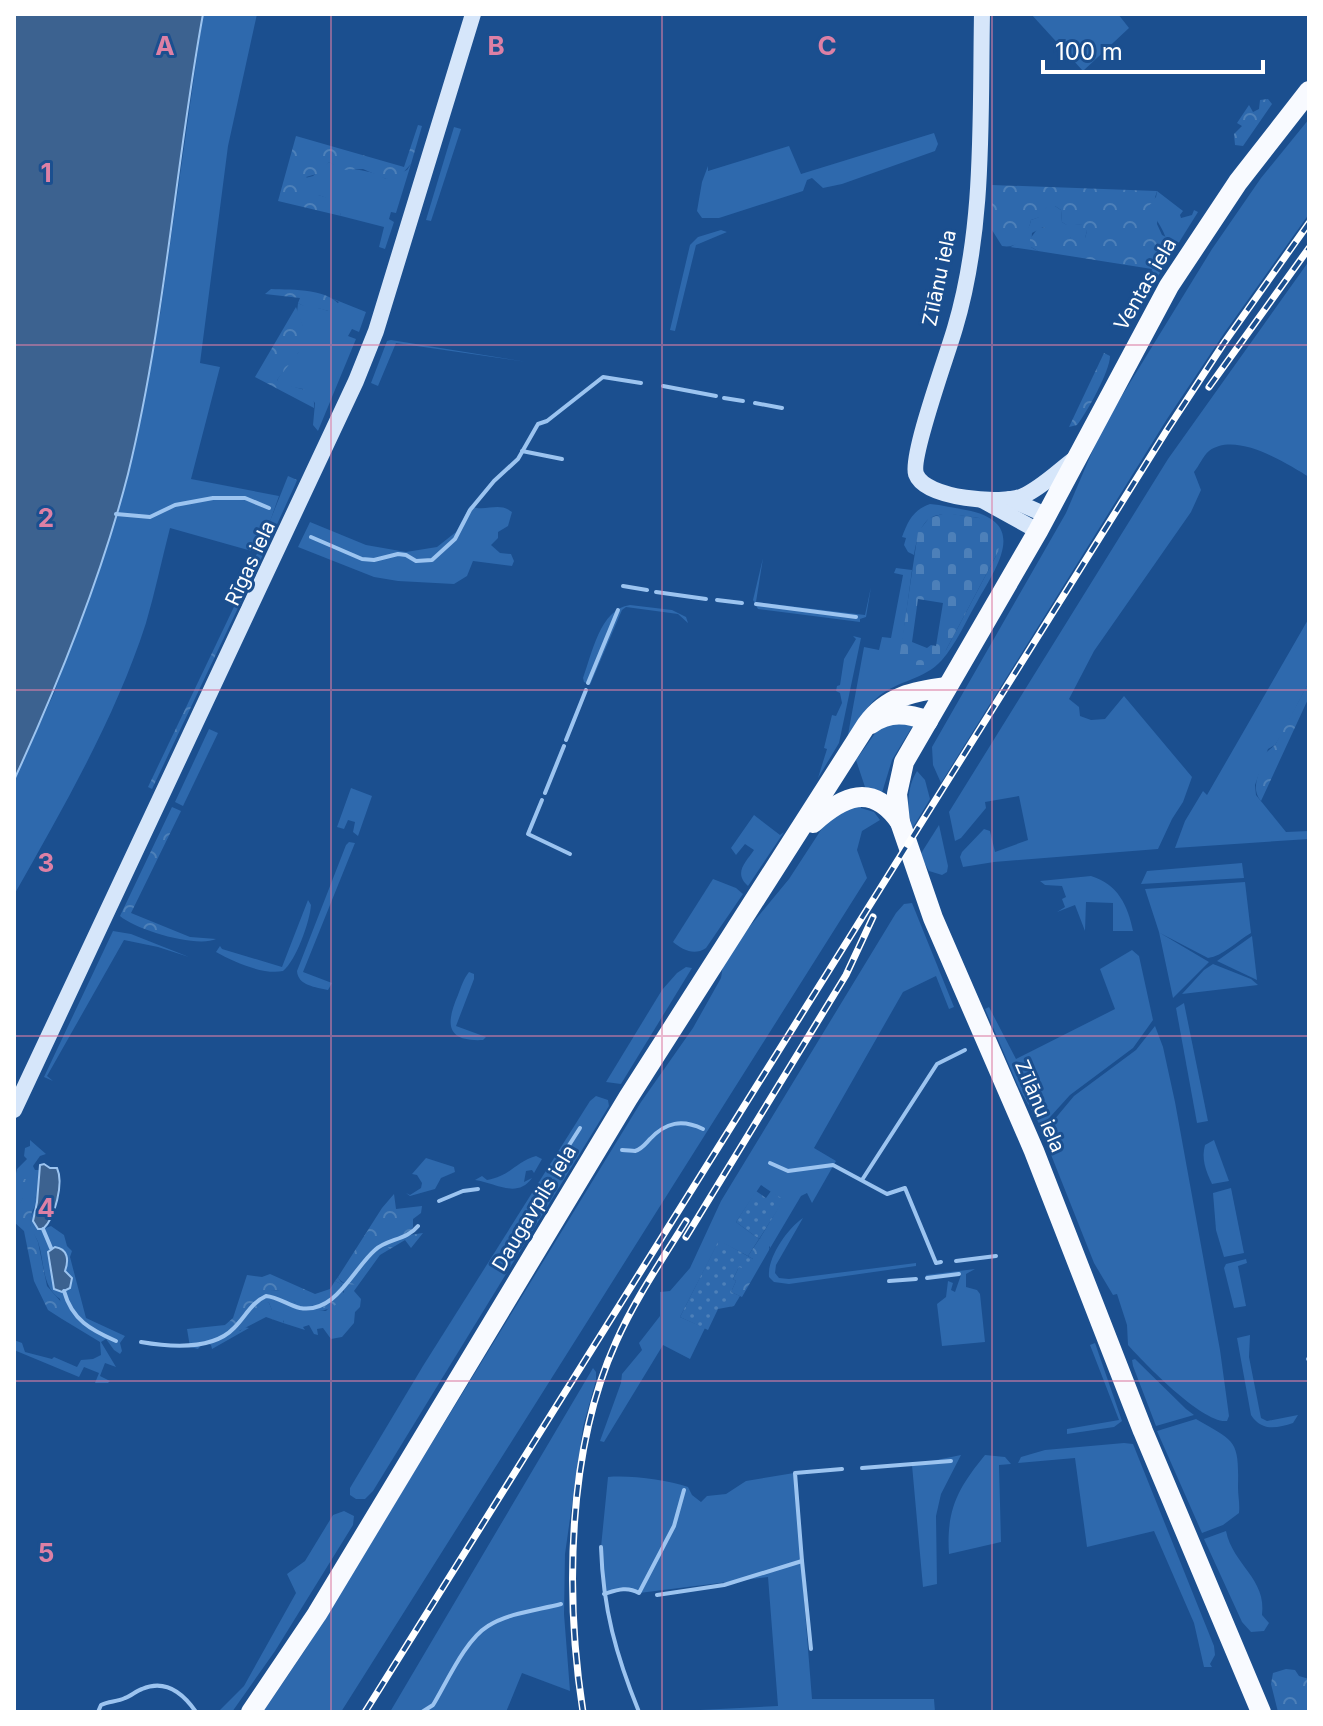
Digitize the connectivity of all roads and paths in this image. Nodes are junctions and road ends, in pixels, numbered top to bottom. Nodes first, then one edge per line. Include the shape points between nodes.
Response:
1 (473, 14) edge
2 (982, 14) edge
3 (1309, 91) edge
4 (1079, 456) junction
5 (1010, 499) junction
6 (982, 500) junction
7 (1042, 523) junction
8 (947, 687) junction
9 (928, 721) junction
10 (863, 733) junction
11 (900, 822) junction
12 (793, 841) junction
13 (14, 1110) edge
14 (251, 1712) edge
15 (1261, 1712) edge

1 - 13 main road, Rīgas iela via 383,310 356,381
2 - 6 main road, Zīlānu iela via 973,242 956,325 915,469 924,484
3 - 4 highway, Ventas iela via 1193,247
4 - 5 main road, Zīlānu iela via 1037,488
4 - 7 highway, Ventas iela
5 - 6 main road, Zīlānu iela
5 - 7 main road, Zīlānu iela
6 - 7 main road, Zīlānu iela
7 - 8 highway, Zīlānu iela
8 - 9 highway, Zīlānu iela
8 - 10 highway, Daugavpils iela via 893,699
9 - 10 highway, Daugavpils iela via 892,715
9 - 11 highway, Zīlānu iela via 899,778
10 - 12 highway, Daugavpils iela
11 - 12 highway via 878,802 851,798 834,804
11 - 15 highway, Zīlānu iela via 952,964 1034,1151
12 - 14 highway, Daugavpils iela via 628,1098 317,1614

